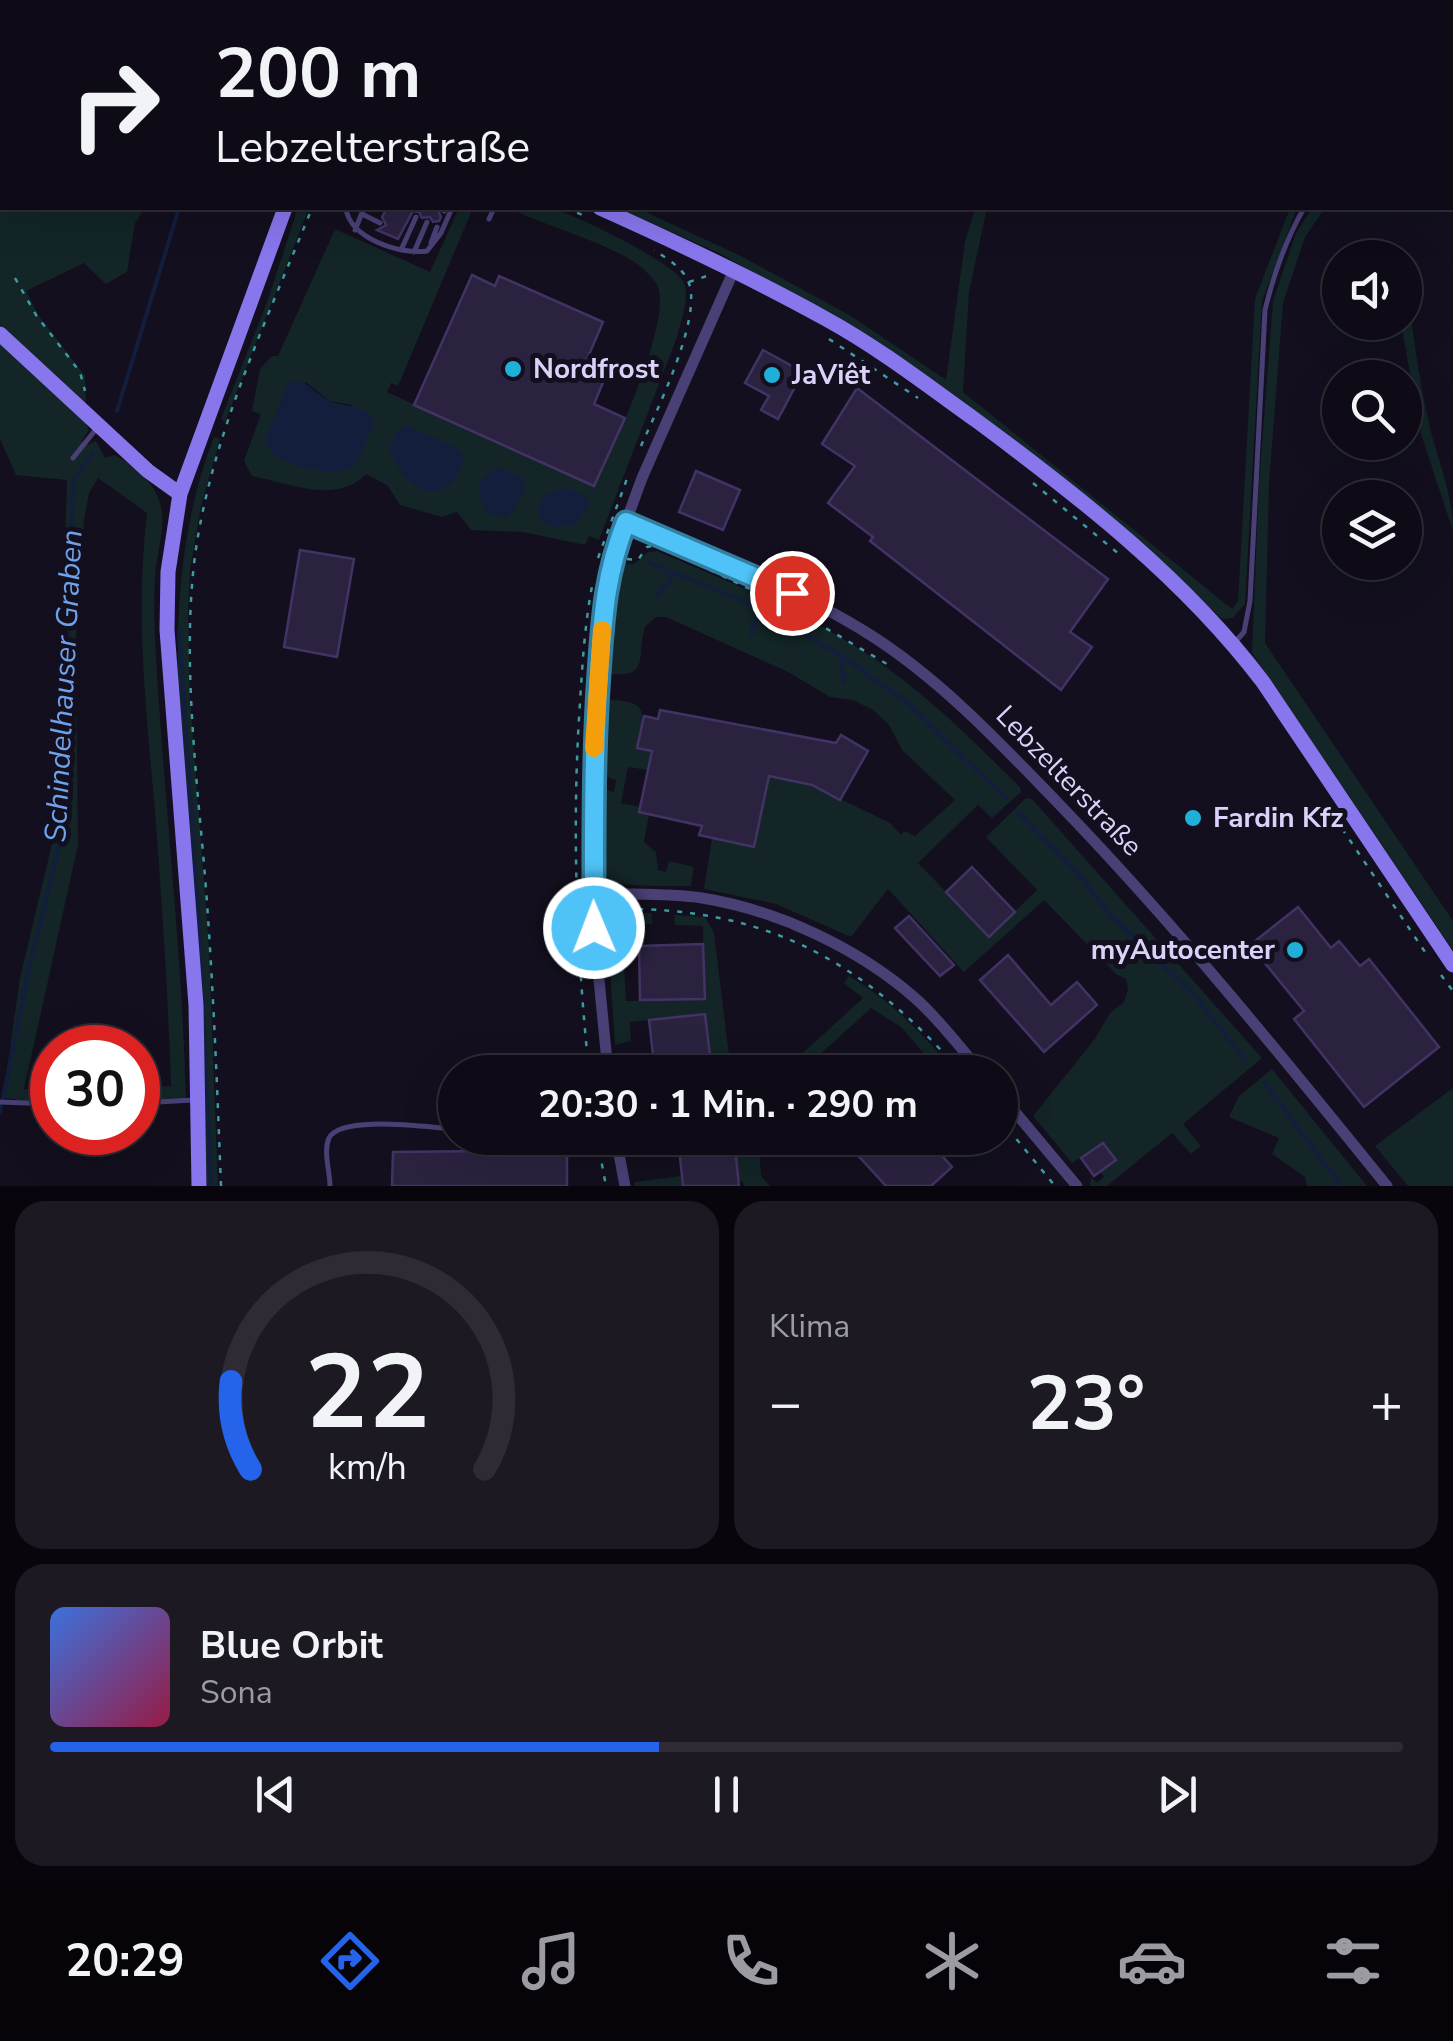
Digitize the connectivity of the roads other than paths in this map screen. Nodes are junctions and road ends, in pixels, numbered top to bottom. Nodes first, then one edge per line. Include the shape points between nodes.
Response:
1 (285, 210) edge
2 (346, 210) edge
3 (447, 210) edge
4 (493, 210) edge
5 (604, 210) edge
6 (1303, 210) edge
7 (363, 211) edge
8 (416, 217) dead end
9 (489, 219) dead end
10 (427, 222) dead end
11 (380, 223) dead end
12 (437, 227) dead end
13 (355, 230) junction
14 (402, 250) junction
15 (427, 250) junction
16 (413, 252) junction
17 (731, 277) junction
18 (0, 334) edge
19 (99, 425) junction
20 (73, 458) dead end
21 (180, 494) junction
22 (626, 522) junction
23 (1233, 643) junction
24 (594, 892) junction
25 (1453, 965) edge
26 (606, 1055) edge
27 (967, 1055) edge
28 (198, 1100) junction
29 (0, 1102) edge
30 (160, 1102) edge
31 (30, 1103) edge
32 (1018, 1116) edge
33 (438, 1128) edge
34 (619, 1155) edge
35 (199, 1186) edge
36 (330, 1186) edge
37 (625, 1186) edge
38 (1076, 1186) edge
39 (1388, 1186) edge

1 - 21 street
2 - 13 lane
3 - 15 lane via 441,233
4 - 9 lane
5 - 17 street
6 - 23 lane via 1273,274 1266,310 1250,601 1244,632
7 - 11 lane
7 - 13 lane
8 - 14 lane
10 - 16 lane
12 - 15 lane
13 - 14 lane
14 - 16 lane
15 - 16 lane
17 - 22 street
17 - 23 street via 830,321 921,380 1067,488
18 - 19 street
19 - 20 lane
19 - 21 street
21 - 28 street via 167,630
22 - 24 street via 603,612
22 - 39 street, Lebzelterstraße via 821,607 875,638 960,704 1112,859
23 - 25 street
24 - 26 street
24 - 27 street via 720,901 780,921 853,953 916,999
28 - 30 lane
28 - 35 street
29 - 31 lane
32 - 38 street
33 - 36 lane via 340,1127 328,1144
34 - 37 street

